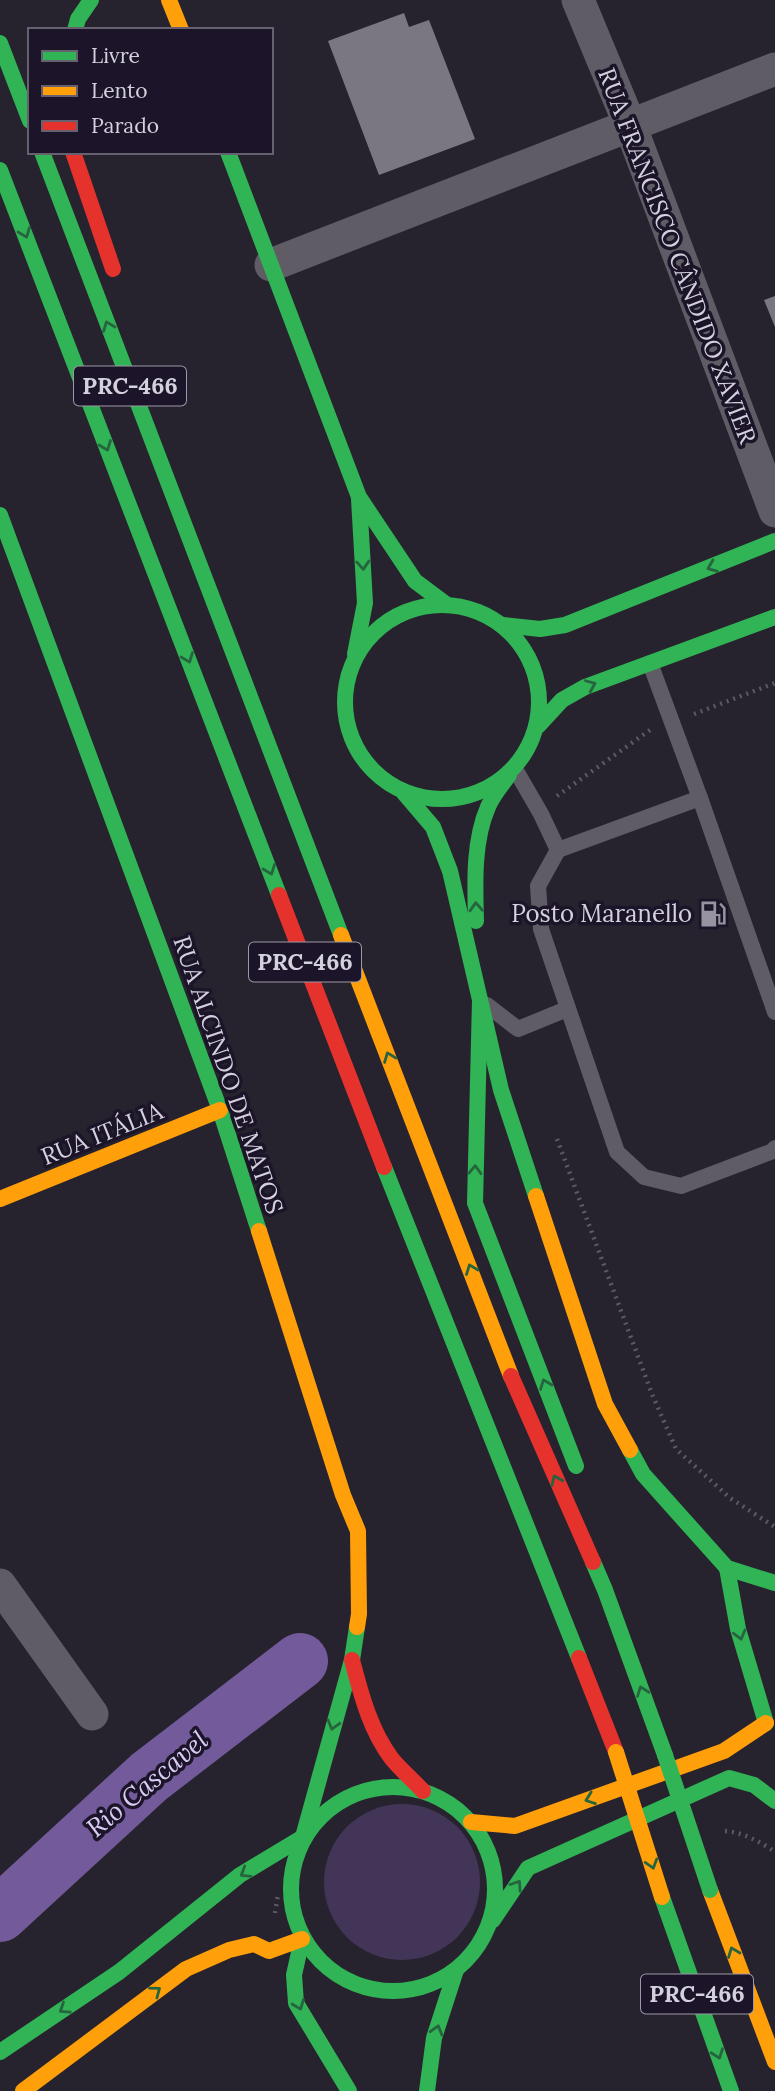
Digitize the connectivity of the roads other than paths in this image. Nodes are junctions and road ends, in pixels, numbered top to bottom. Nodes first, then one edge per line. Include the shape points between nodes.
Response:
1 (91, 0) edge
2 (169, 0) edge
3 (578, 0) edge
4 (76, 28) edge
5 (180, 28) edge
6 (0, 43) edge
7 (775, 69) edge
8 (28, 116) edge
9 (630, 125) junction
10 (43, 154) edge
11 (74, 154) edge
12 (229, 154) edge
13 (0, 170) edge
14 (271, 265) junction
15 (118, 284) dead end
16 (165, 428) dead end
17 (359, 497) junction
18 (775, 511) edge
19 (0, 516) edge
20 (775, 541) edge
21 (447, 605) junction
22 (775, 617) edge
23 (219, 619) junction
24 (503, 625) junction
25 (352, 663) junction
26 (650, 663) junction
27 (538, 726) junction
28 (512, 772) junction
29 (404, 793) junction
30 (700, 798) junction
31 (558, 850) junction
32 (480, 1000) junction
33 (567, 1009) junction
34 (775, 1012) edge
35 (220, 1110) junction
36 (775, 1148) edge
37 (0, 1199) edge
38 (727, 1568) junction
39 (775, 1583) edge
40 (0, 1585) edge
41 (605, 1590) junction
42 (352, 1660) junction
43 (775, 1704) edge
44 (92, 1714) dead end
45 (766, 1723) junction
46 (764, 1742) dead end
47 (423, 1791) junction
48 (775, 1801) edge
49 (471, 1822) junction
50 (303, 1837) junction
51 (488, 1928) junction
52 (302, 1939) junction
53 (456, 1970) junction
54 (0, 2052) edge
55 (775, 2062) edge
56 (23, 2091) edge
57 (349, 2091) edge
58 (427, 2091) edge
59 (731, 2091) edge

1 - 4 main road
2 - 5 main road
3 - 9 street, RUA FRANCISCO CÂNDIDO XAVIER
6 - 8 main road
7 - 9 street
9 - 14 street
9 - 18 street, RUA FRANCISCO CÂNDIDO XAVIER
23 -> 10 main road, PRC-466
11 - 15 main road
12 - 14 main road
13 -> 59 main road, PRC-466, bridge via 430,1286 617,1752 662,1897
14 - 17 main road
16 - 23 main road, PRC-466
17 - 21 main road via 415,581
17 -> 25 main road via 365,603
19 - 35 main road, RUA ALCINDO DE MATOS
20 -> 24 main road via 565,625 540,629
21 - 24 main road via 477,611
21 - 25 main road via 418,607 390,619 368,638
22 - 26 main road
41 -> 23 main road, PRC-466 via 518,1393
24 - 27 main road via 522,646 535,671 540,698
25 - 29 main road via 344,693 346,724 358,752 378,776
27 -> 26 main road via 562,700
26 - 30 lane
27 - 28 main road
28 - 29 main road via 486,790 459,799 432,800
28 - 31 lane via 541,814
32 -> 28 main road via 475,894 480,844 487,808
29 - 32 main road via 433,827 450,871
30 - 31 lane
30 - 34 lane
31 - 33 lane via 538,886 541,929
32 - 33 lane via 518,1029
32 - 38 main road via 501,1090 605,1404 643,1474
41 -> 32 main road, PRC-466 via 575,1462 474,1203
33 - 36 lane via 617,1152 644,1177 681,1186
35 - 37 main road, RUA ITÁLIA
35 - 42 main road, RUA ALCINDO DE MATOS via 342,1494 358,1531 359,1614
38 - 39 main road
38 -> 45 main road via 738,1629
40 - 44 street
55 -> 41 main road, PRC-466, bridge
42 - 47 main road, RUA ALCINDO DE MATOS via 377,1733 391,1758
42 -> 50 main road, RUA ALCINDO DE MATOS
43 - 45 main road
45 - 46 main road
45 -> 49 main road via 724,1751 515,1826
47 - 49 main road via 449,1803
47 - 50 main road via 389,1786 355,1793 326,1810
51 -> 48 main road via 528,1868 729,1778 754,1785
49 - 51 main road via 486,1845 495,1872
50 - 52 main road via 291,1870 290,1905
50 -> 54 main road via 240,1875 119,1972
51 - 53 main road via 475,1951
52 - 53 main road via 325,1967 367,1988 390,1992 425,1987
56 -> 52 main road via 186,1969 229,1950 254,1944 269,1951
52 -> 57 main road via 294,1975 296,2003
58 -> 53 main road via 434,2038

